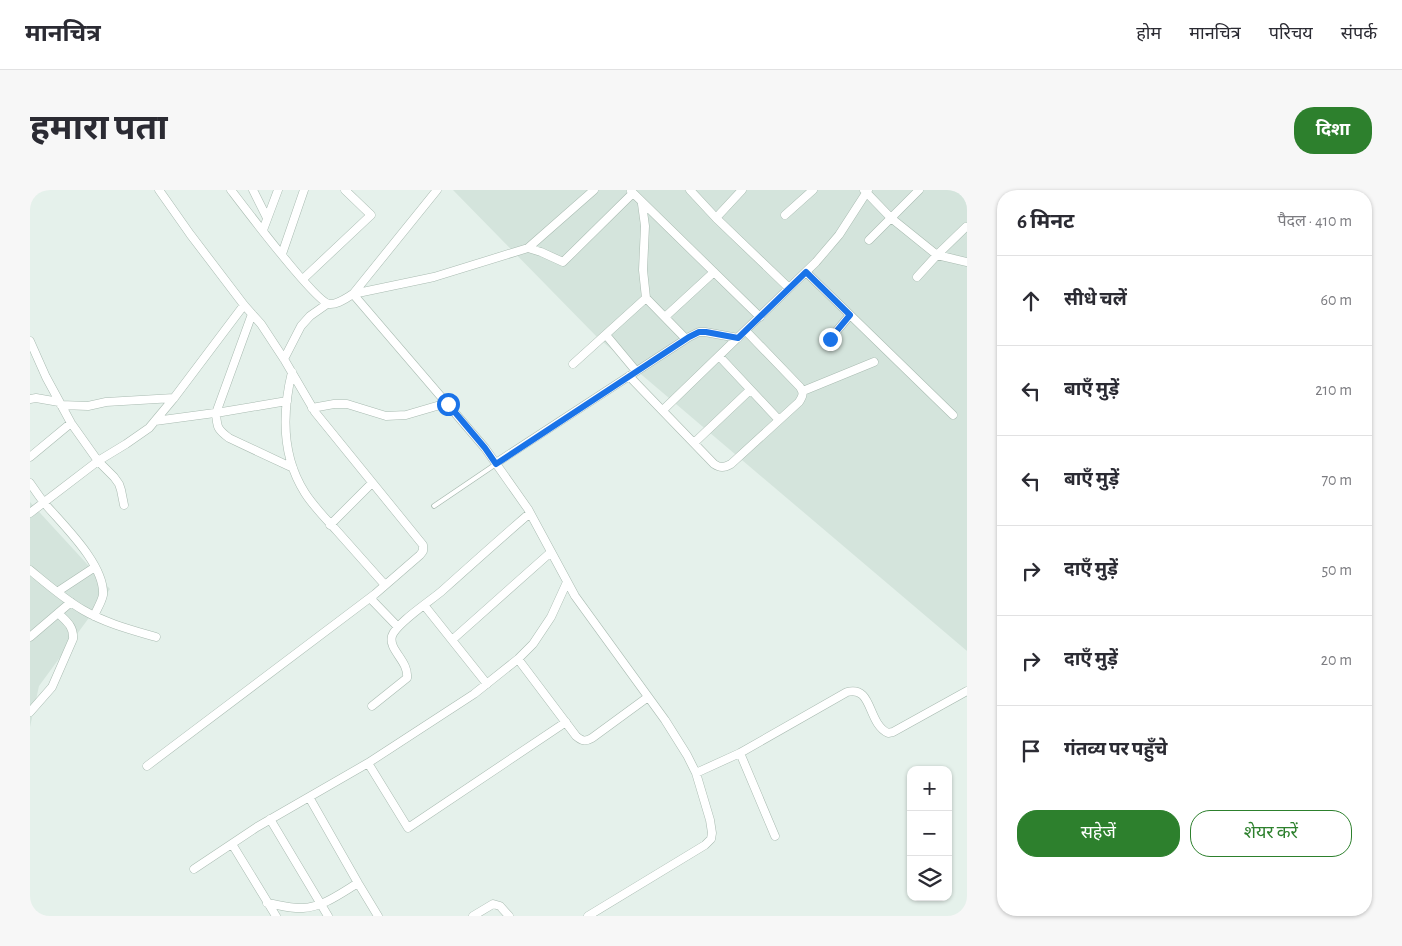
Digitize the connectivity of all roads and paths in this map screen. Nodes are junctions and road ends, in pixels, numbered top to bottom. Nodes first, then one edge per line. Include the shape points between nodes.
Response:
1 (159, 190) edge
2 (231, 190) edge
3 (252, 190) edge
4 (278, 190) edge
5 (304, 190) edge
6 (345, 190) edge
7 (437, 190) edge
8 (594, 190) edge
9 (690, 190) edge
10 (742, 190) edge
11 (813, 190) edge
12 (919, 190) edge
13 (631, 191) edge
14 (866, 191) edge
15 (642, 204) junction
16 (785, 215) dead end
17 (267, 218) junction
18 (716, 218) junction
19 (891, 218) junction
20 (966, 227) edge
21 (263, 230) junction
22 (870, 240) dead end
23 (528, 248) junction
24 (282, 254) junction
25 (937, 255) junction
26 (967, 262) edge
27 (714, 272) junction
28 (806, 272) junction
29 (917, 277) dead end
30 (303, 280) junction
31 (789, 288) junction
32 (353, 294) junction
33 (646, 298) junction
34 (327, 304) junction
35 (244, 305) junction
36 (252, 314) junction
37 (850, 315) junction
38 (665, 317) junction
39 (760, 317) junction
40 (746, 331) junction
41 (606, 335) junction
42 (738, 338) junction
43 (686, 339) junction
44 (830, 339) dead end
45 (30, 341) edge
46 (719, 356) junction
47 (284, 359) junction
48 (874, 362) dead end
49 (573, 364) dead end
50 (292, 372) junction
51 (633, 374) junction
52 (750, 390) junction
53 (803, 391) junction
54 (174, 398) junction
55 (30, 399) edge
56 (287, 400) junction
57 (60, 404) junction
58 (448, 404) junction
59 (312, 408) junction
60 (662, 410) junction
61 (216, 413) junction
62 (954, 415) dead end
63 (779, 420) junction
64 (155, 421) junction
65 (71, 423) junction
66 (694, 443) junction
67 (30, 457) edge
68 (98, 461) junction
69 (496, 464) junction
70 (293, 468) junction
71 (30, 483) edge
72 (372, 483) junction
73 (44, 502) junction
74 (124, 505) dead end
75 (434, 506) dead end
76 (530, 513) junction
77 (30, 514) edge
78 (330, 524) junction
79 (551, 552) junction
80 (95, 567) junction
81 (30, 571) edge
82 (567, 582) junction
83 (385, 585) junction
84 (57, 592) junction
85 (370, 598) junction
86 (71, 602) junction
87 (424, 605) junction
88 (58, 613) junction
89 (94, 616) junction
90 (398, 627) junction
91 (30, 637) edge
92 (156, 637) dead end
93 (452, 640) junction
94 (518, 659) junction
95 (487, 684) junction
96 (967, 691) edge
97 (648, 697) junction
98 (372, 706) dead end
99 (30, 712) edge
100 (566, 722) junction
101 (740, 754) junction
102 (368, 762) junction
103 (146, 766) dead end
104 (696, 773) junction
105 (309, 797) junction
106 (270, 820) junction
107 (775, 836) dead end
108 (232, 844) junction
109 (194, 869) dead end
110 (358, 883) junction
111 (268, 903) junction
112 (321, 904) junction
113 (276, 916) edge
114 (328, 916) edge
115 (378, 916) edge
116 (473, 916) edge
117 (509, 916) edge
118 (588, 916) edge

1 - 35 street
2 - 21 street
3 - 17 street
4 - 17 street
5 - 24 street
6 - 30 street via 371,215
7 - 32 street
8 - 23 street
9 - 18 street
10 - 18 street
11 - 16 street
12 - 19 street
13 - 15 street
13 - 23 street via 563,262
14 - 19 street
14 - 28 street via 833,243
15 - 27 street
15 - 33 street
17 - 21 street
18 - 31 street
19 - 22 street
19 - 25 street
20 - 25 street
21 - 24 street
23 - 32 street via 434,277
24 - 30 street
25 - 26 street
25 - 29 street
27 - 38 street
27 - 39 street
28 - 31 street
28 - 37 street
30 - 34 street
31 - 39 street
32 - 34 street
32 - 58 street
33 - 38 street
33 - 41 street
34 - 47 street via 301,326
35 - 36 street
35 - 54 street
36 - 47 street
36 - 61 street
37 - 44 street
37 - 62 street
38 - 43 street
39 - 40 street
40 - 42 street
40 - 53 street
41 - 49 street
41 - 51 street
42 - 43 street via 699,332
42 - 46 street
43 - 51 street
45 - 57 street
46 - 52 street
46 - 60 street
47 - 50 street
48 - 53 street
50 - 56 street
50 - 59 street
51 - 60 street
51 - 69 street
52 - 63 street
52 - 66 street
53 - 63 street via 799,402
54 - 57 street via 88,406
54 - 64 street
55 - 57 street
56 - 61 street
56 - 70 street via 285,429
57 - 65 street
58 - 59 street via 406,415 386,416 348,404
58 - 69 street
59 - 72 street
60 - 66 street
61 - 64 street
61 - 70 street via 220,432
63 - 66 street via 725,467 714,464
64 - 68 street
65 - 67 street
65 - 68 street
68 - 73 street
68 - 74 street via 119,484
69 - 75 lane
69 - 76 street
70 - 78 street via 305,493
71 - 73 street
72 - 78 street
72 - 83 street via 423,545 420,555
73 - 77 street
73 - 80 street via 82,546
76 - 79 street
76 - 87 street
78 - 83 street
79 - 82 street
79 - 93 street
80 - 84 street
80 - 89 street via 103,597
81 - 84 street
82 - 94 street via 541,634
82 - 97 street
83 - 85 street
84 - 86 street
85 - 90 street
85 - 103 street
86 - 88 street
86 - 89 street
87 - 90 street
87 - 93 street
88 - 91 street
88 - 99 street via 71,625 73,639 52,687
89 - 92 street
90 - 98 street via 392,642 406,667 407,678
93 - 95 street
94 - 95 street
94 - 100 street
95 - 102 street
96 - 101 street via 888,733 877,724 864,695 854,690 846,692
97 - 100 street via 586,741 580,740
97 - 104 street
100 - 102 street via 408,828
101 - 104 street
101 - 107 street
102 - 105 street
104 - 118 street via 710,820 711,839
105 - 106 street
105 - 110 street
106 - 108 street
106 - 112 street
108 - 109 street
108 - 111 street
110 - 112 street
110 - 115 street
111 - 112 street via 302,908
111 - 113 street
112 - 114 street
116 - 117 street via 493,904 500,906

